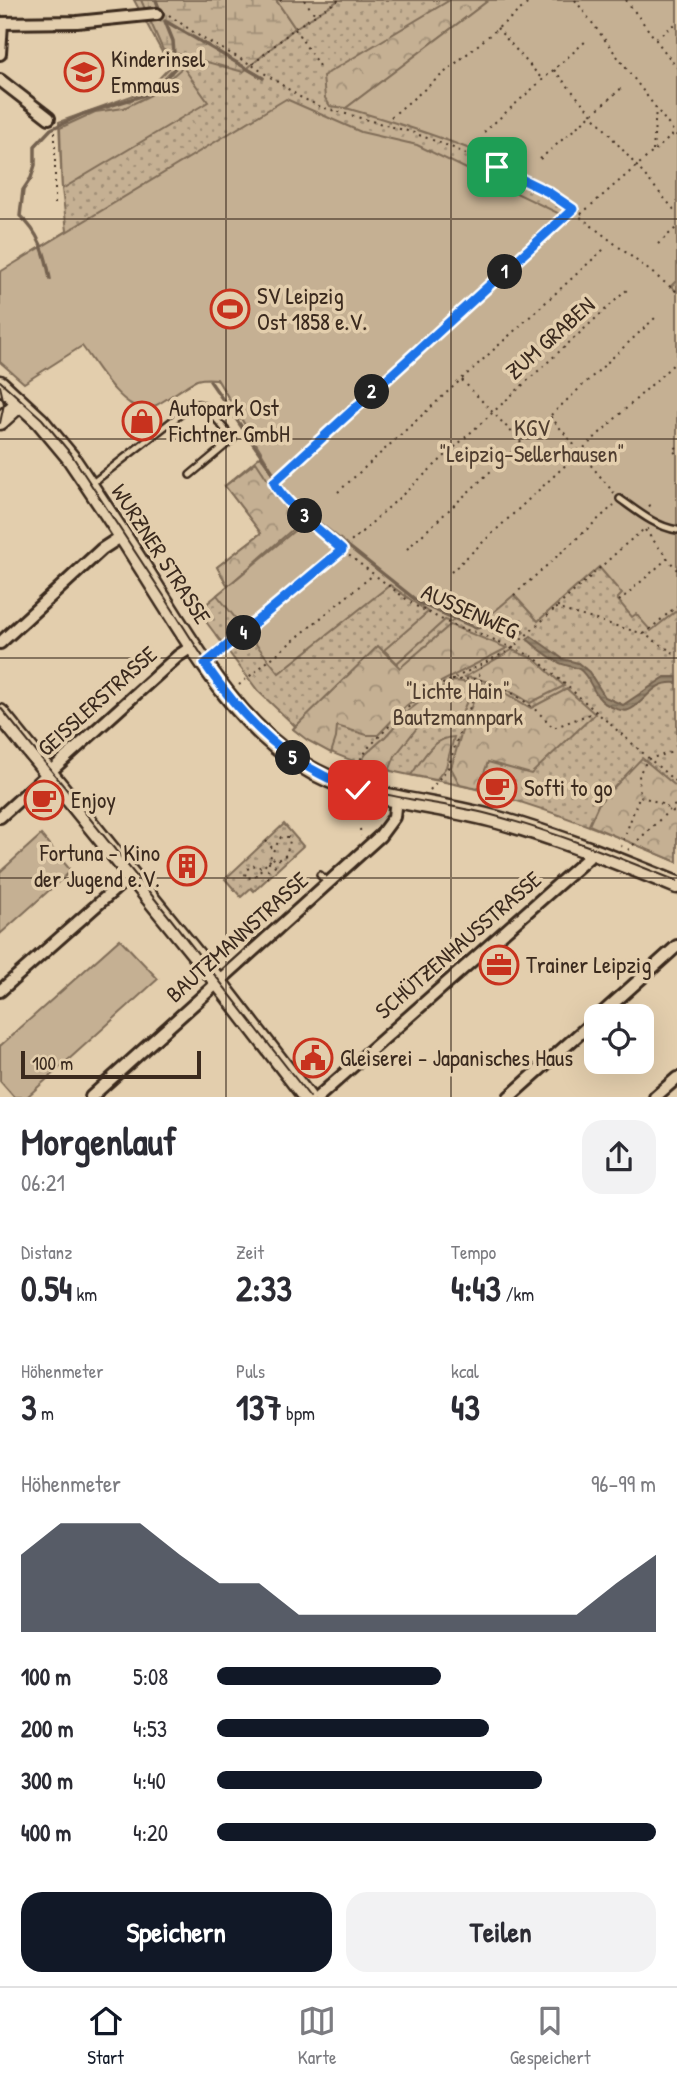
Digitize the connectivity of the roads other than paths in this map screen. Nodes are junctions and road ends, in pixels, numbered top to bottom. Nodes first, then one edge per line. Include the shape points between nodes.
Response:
1 (157, 14) dead end
2 (1, 23) edge
3 (0, 54) edge
4 (0, 80) edge
5 (49, 118) dead end
6 (0, 384) edge
7 (20, 403) junction
8 (0, 421) edge
9 (190, 475) dead end
10 (89, 486) junction
11 (620, 499) road end
12 (677, 530) edge
13 (122, 536) junction
14 (0, 643) edge
15 (193, 646) junction
16 (0, 713) edge
17 (50, 773) junction
18 (396, 798) junction
19 (0, 817) edge
20 (593, 851) junction
21 (132, 874) junction
22 (677, 885) edge
23 (677, 946) edge
24 (219, 983) junction
25 (0, 991) edge
26 (612, 1004) edge
27 (584, 1029) edge
28 (677, 1079) edge
29 (92, 1097) edge
30 (307, 1097) edge
31 (318, 1097) edge
32 (509, 1097) edge
33 (655, 1097) edge

1 - 2 street
2 - 3 street
4 - 5 street
6 - 7 main road, WURZNER STRASSE
7 - 8 main road
7 - 10 main road, WURZNER STRASSE via 58,442
9 - 10 lane via 233,439 198,404
10 - 13 main road, WURZNER STRASSE
11 - 12 lane
13 - 14 street
13 - 15 main road, WURZNER STRASSE
15 - 17 street, GEISSLERSTRASSE
15 - 18 main road, WURZNER STRASSE via 227,696 300,764 342,785
16 - 17 main road
17 - 19 street, GEISSLERSTRASSE
17 - 21 main road
18 - 20 main road, WURZNER STRASSE via 498,820
18 - 24 street, BAUTZMANNSTRASSE via 396,813 388,827 324,879
20 - 22 main road, WURZNER STRASSE
20 - 31 street, SCHÜTZENHAUSSTRASSE
21 - 24 main road
21 - 25 street
23 - 26 street
24 - 29 street, BAUTZMANNSTRASSE
24 - 30 main road
27 - 32 street
28 - 33 street

